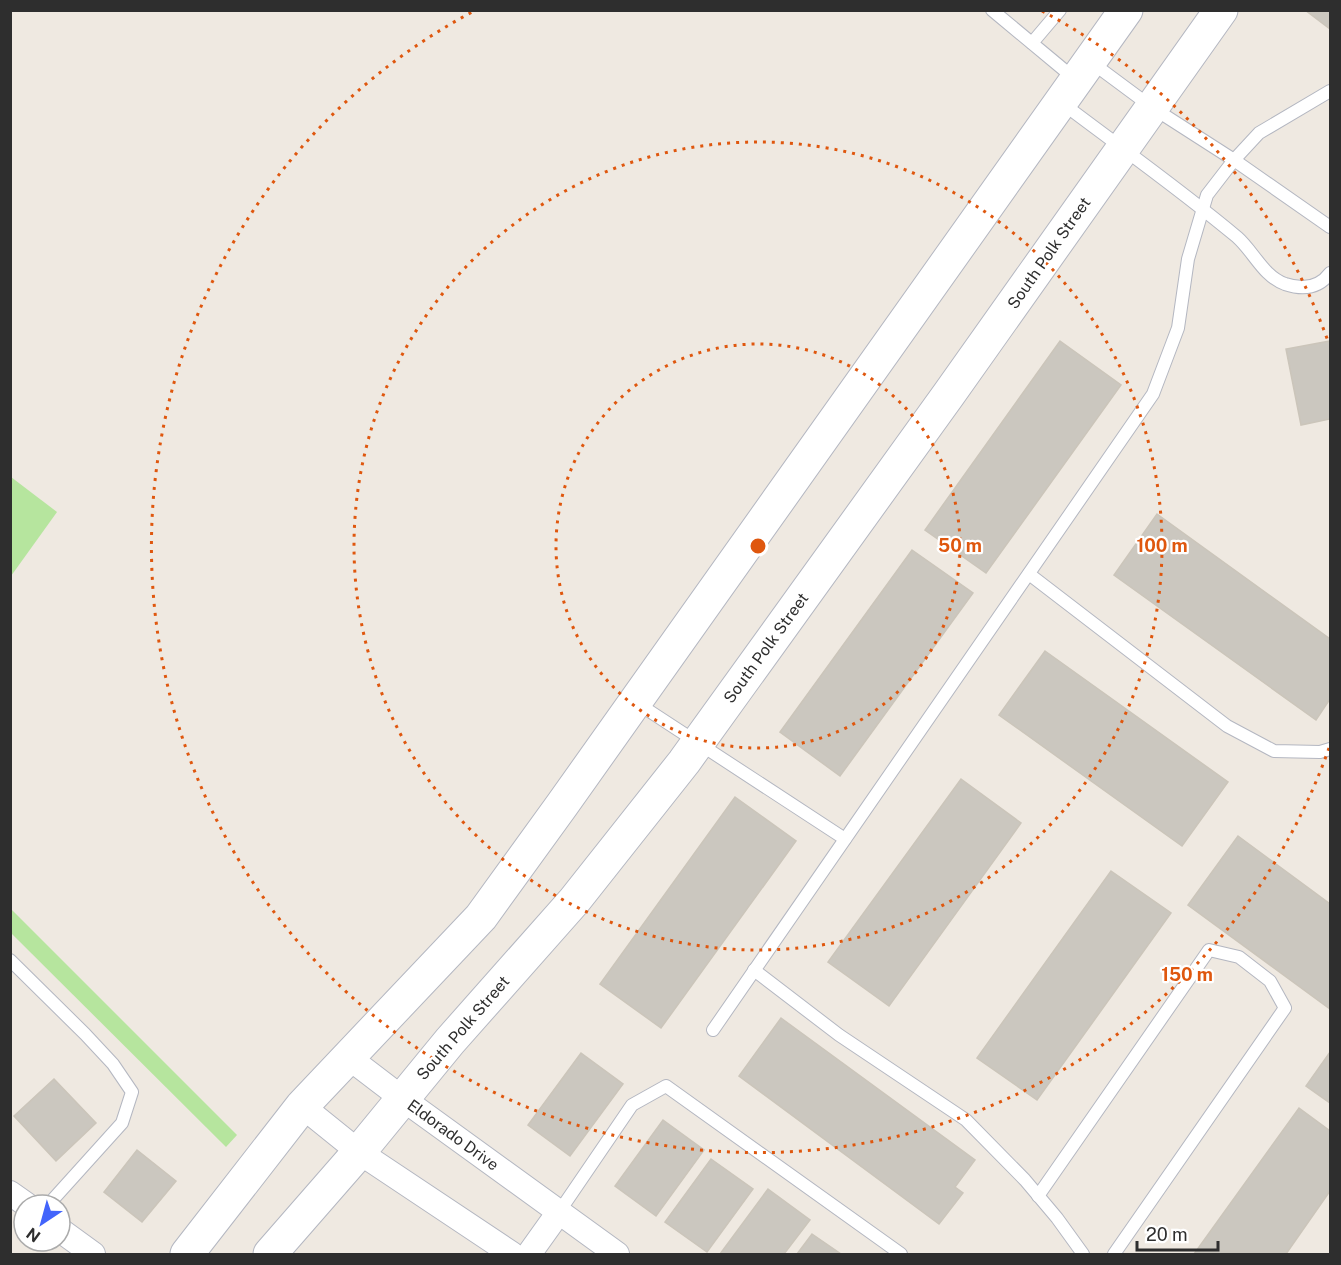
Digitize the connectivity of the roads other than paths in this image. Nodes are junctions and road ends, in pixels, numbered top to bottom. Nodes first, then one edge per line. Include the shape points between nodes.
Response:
1 (992, 10) edge
2 (1060, 10) edge
3 (1126, 10) edge
4 (1221, 10) edge
5 (1032, 43) junction
6 (1076, 81) junction
7 (1330, 91) edge
8 (1152, 108) junction
9 (1123, 150) junction
10 (1234, 160) junction
11 (1203, 210) junction
12 (1330, 227) edge
13 (1330, 273) edge
14 (1029, 574) junction
15 (636, 702) junction
16 (697, 743) junction
17 (1330, 749) edge
18 (845, 839) junction
19 (10, 960) edge
20 (754, 970) junction
21 (713, 1030) dead end
22 (348, 1057) junction
23 (403, 1099) junction
24 (302, 1106) junction
25 (359, 1152) junction
26 (59, 1193) edge
27 (1038, 1196) junction
28 (559, 1212) junction
29 (72, 1239) edge
30 (499, 1251) edge
31 (93, 1254) edge
32 (187, 1254) edge
33 (270, 1254) edge
34 (530, 1254) edge
35 (617, 1254) edge
36 (901, 1254) edge
37 (1083, 1254) edge
38 (1114, 1254) edge

1 - 5 lane
2 - 5 lane
3 - 6 main road
4 - 8 main road, South Polk Street
5 - 6 lane
6 - 8 lane
6 - 9 lane
6 - 15 main road
7 - 10 lane via 1259,133
8 - 9 main road, South Polk Street
8 - 10 lane
9 - 11 lane
9 - 16 main road, South Polk Street
10 - 11 lane via 1207,195
10 - 12 lane
11 - 13 lane via 1240,239 1265,272 1284,284 1307,288 1325,280
11 - 14 lane via 1188,259 1178,328 1154,394
14 - 17 lane via 1227,726 1274,751
14 - 18 lane
15 - 16 lane
15 - 22 main road via 481,917
16 - 18 lane
16 - 23 main road, South Polk Street via 573,901
18 - 20 lane
19 - 26 lane via 113,1064 132,1092 122,1123
20 - 21 lane
20 - 27 lane via 839,1035 966,1120
22 - 23 street, Eldorado Drive
22 - 24 main road
23 - 25 main road, South Polk Street
23 - 28 street, Eldorado Drive
24 - 25 street
24 - 32 main road
25 - 30 street
25 - 33 main road, South Polk Street
27 - 37 lane
27 - 38 lane via 1209,950 1239,957 1270,981 1285,1008
28 - 34 street
28 - 35 street, Eldorado Drive
28 - 36 lane via 632,1105 666,1086
29 - 31 street

